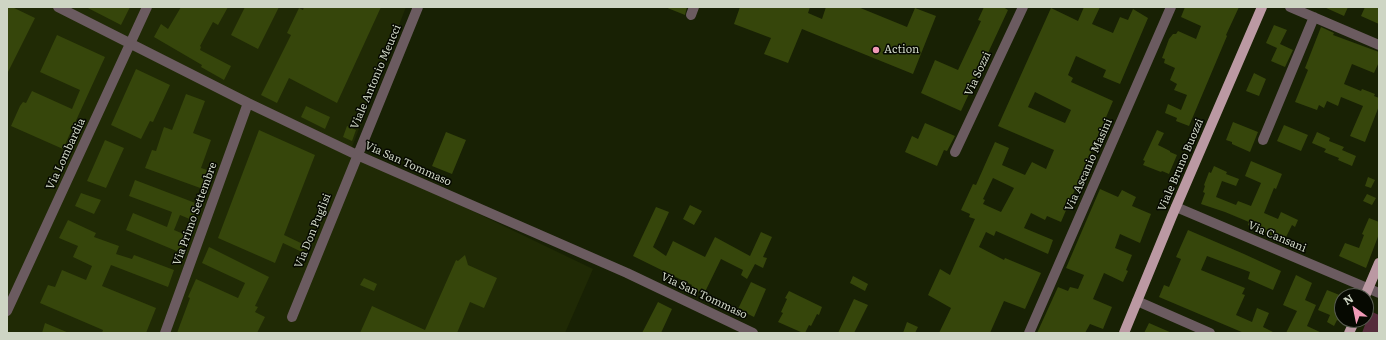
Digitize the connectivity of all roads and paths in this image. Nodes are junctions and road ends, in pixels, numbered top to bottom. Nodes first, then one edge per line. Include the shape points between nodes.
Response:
1 (58, 7) edge
2 (147, 7) edge
3 (418, 7) edge
4 (1023, 7) edge
5 (1171, 7) edge
6 (1262, 7) edge
7 (1290, 7) edge
8 (1314, 17) junction
9 (130, 44) junction
10 (1379, 45) edge
11 (248, 102) junction
12 (1263, 140) dead end
13 (955, 152) dead end
14 (357, 155) junction
15 (1176, 207) junction
16 (1379, 262) edge
17 (1357, 288) edge
18 (1368, 288) edge
19 (1138, 301) junction
20 (7, 311) edge
21 (292, 317) dead end
22 (165, 333) edge
23 (753, 333) edge
24 (1028, 333) edge
25 (1124, 333) edge
26 (1210, 333) edge

1 - 9 street, Via San Tommaso
2 - 9 street, Via Lombardia
3 - 14 street, Viale Antonio Meucci
4 - 13 street, Via Sozzi
5 - 24 street, Via Ascanio Masini
6 - 15 main road, Viale Bruno Buozzi
7 - 8 street
8 - 10 street
8 - 12 street
9 - 11 street, Via San Tommaso
9 - 20 street, Via Lombardia
11 - 14 street, Via San Tommaso
11 - 22 street, Via Primo Settembre
14 - 21 street, Via Don Puglisi
14 - 23 street, Via San Tommaso via 627,273
15 - 17 street, Via Cansani
15 - 19 main road, Viale Bruno Buozzi
16 - 18 main road
19 - 25 main road, Viale Bruno Buozzi
19 - 26 street

